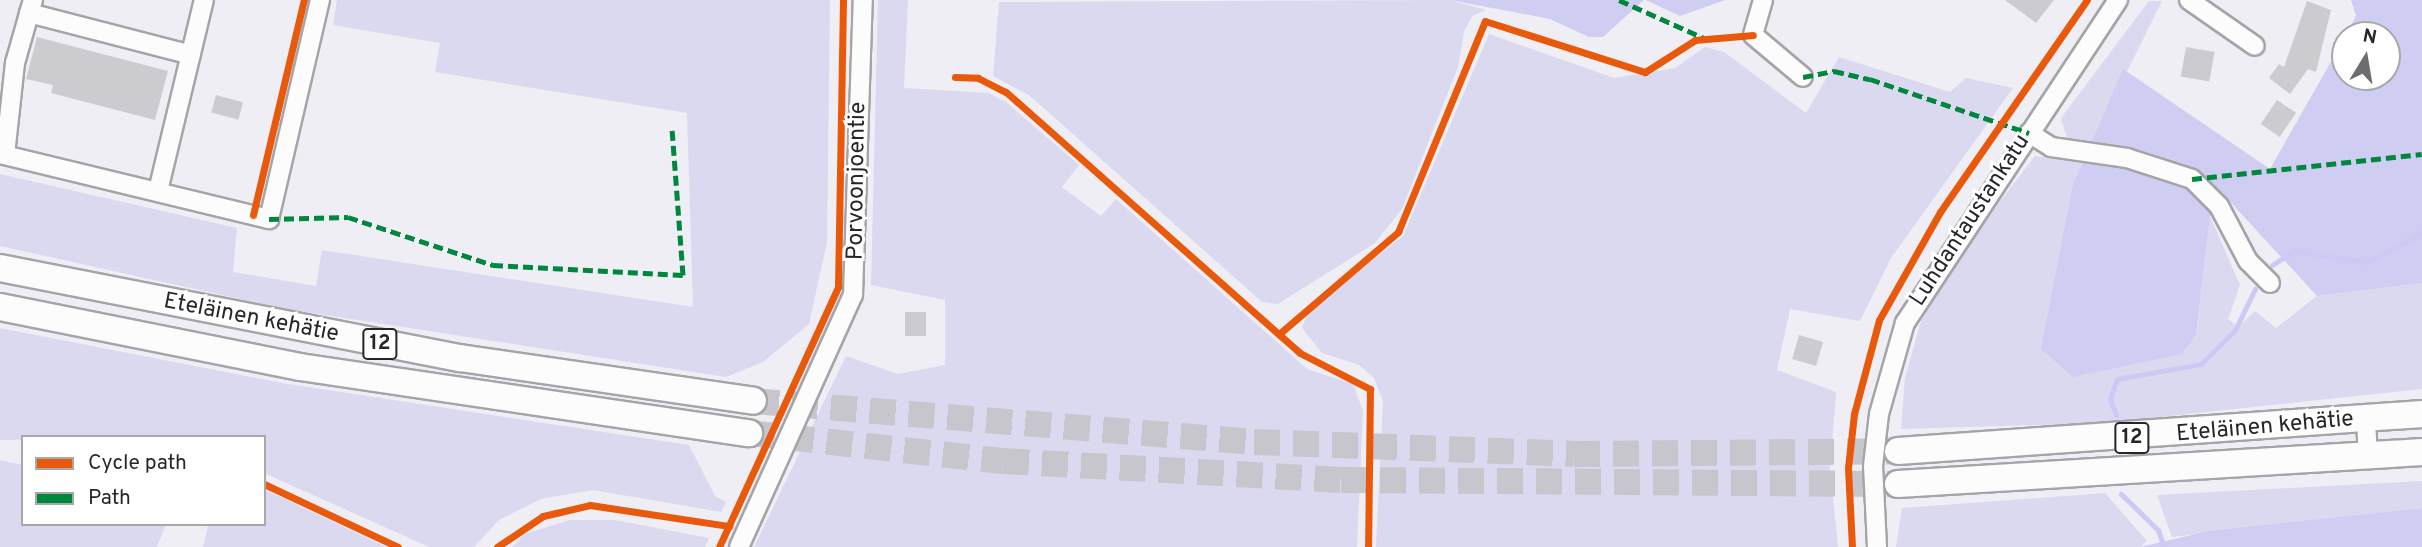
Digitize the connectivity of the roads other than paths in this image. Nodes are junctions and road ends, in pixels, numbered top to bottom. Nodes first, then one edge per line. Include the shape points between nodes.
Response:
1 (204, 0) edge
2 (320, 0) edge
3 (863, 0) edge
4 (1763, 0) edge
5 (2118, 0) edge
6 (2189, 0) edge
7 (31, 6) edge
8 (2255, 46) dead end
9 (191, 55) junction
10 (1803, 77) dead end
11 (2029, 133) junction
12 (3, 155) edge
13 (158, 191) junction
14 (3, 268) edge
15 (2270, 282) dead end
16 (0, 307) edge
17 (753, 401) tunnel mouth
18 (2414, 414) edge
19 (2366, 420) junction
20 (749, 433) tunnel mouth
21 (1898, 451) tunnel mouth
22 (2415, 453) edge
23 (2368, 457) junction
24 (1898, 484) tunnel mouth
25 (739, 547) edge
26 (1877, 547) edge

1 - 9 street
2 - 13 street via 269,219
3 - 25 street, Porvoonjoentie via 853,295
4 - 10 street via 1753,34 1759,46
5 - 11 street, Luhdantaustankatu
6 - 8 street
7 - 9 street
7 - 12 street via 15,63
9 - 13 street
11 - 15 street via 2051,147 2127,158 2192,178 2218,206 2248,261
11 - 26 street, Luhdantaustankatu via 1905,323 1879,414 1873,466
12 - 13 street
14 - 17 highway, Eteläinen kehätie / 12 via 460,358
16 - 20 highway, Eteläinen kehätie / 12 via 300,368
18 - 19 highway, Eteläinen kehätie / 12
19 - 21 highway, Eteläinen kehätie / 12
19 - 23 street
22 - 23 highway, Eteläinen kehätie / 12
23 - 24 highway, Eteläinen kehätie / 12

